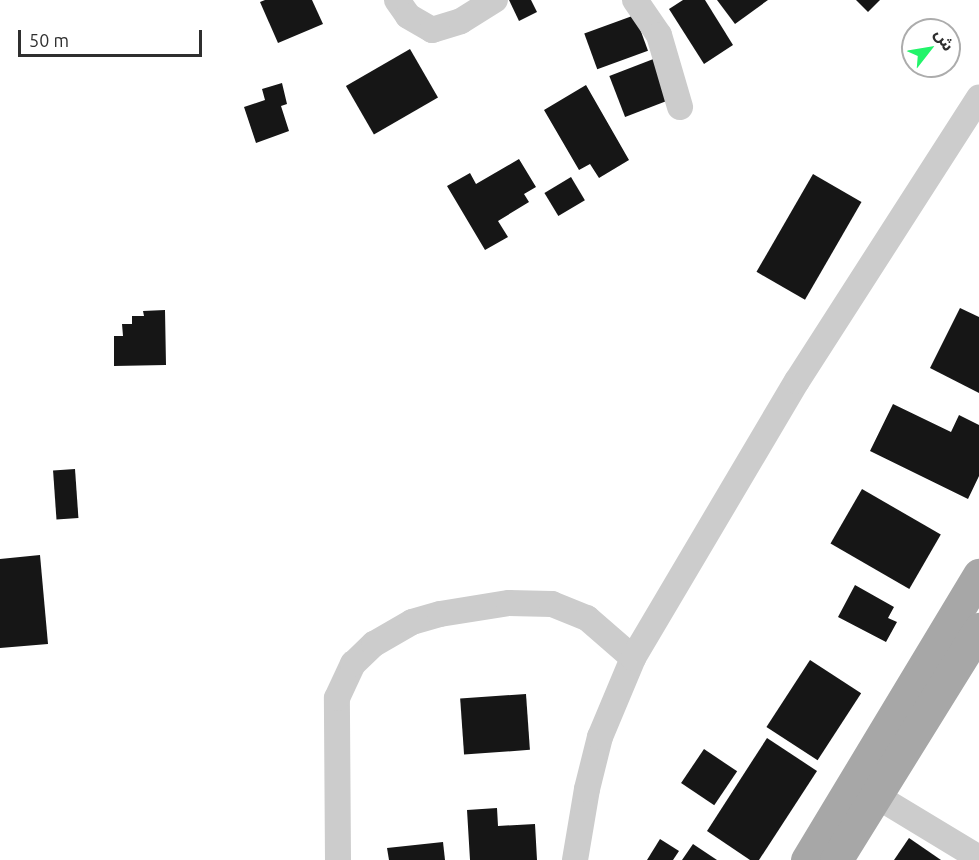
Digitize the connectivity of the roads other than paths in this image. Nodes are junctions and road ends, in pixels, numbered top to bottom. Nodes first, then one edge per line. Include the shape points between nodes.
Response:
1 (397, 0) edge
2 (495, 0) edge
3 (635, 0) edge
4 (979, 97) edge
5 (680, 107) dead end
6 (979, 575) edge
7 (969, 628) edge
8 (633, 658) junction
9 (866, 789) junction
10 (979, 858) edge
11 (338, 860) edge
12 (575, 860) edge
13 (807, 860) edge
14 (836, 860) edge

1 - 2 street via 408,16 432,30 461,21
3 - 5 street via 660,35
4 - 8 street via 797,381
6 - 7 main road
7 - 9 main road
8 - 11 street via 587,618 552,604 508,603 440,614 412,622 374,644 353,664 337,698
8 - 12 street via 600,737
9 - 10 street
9 - 13 main road
9 - 14 main road

